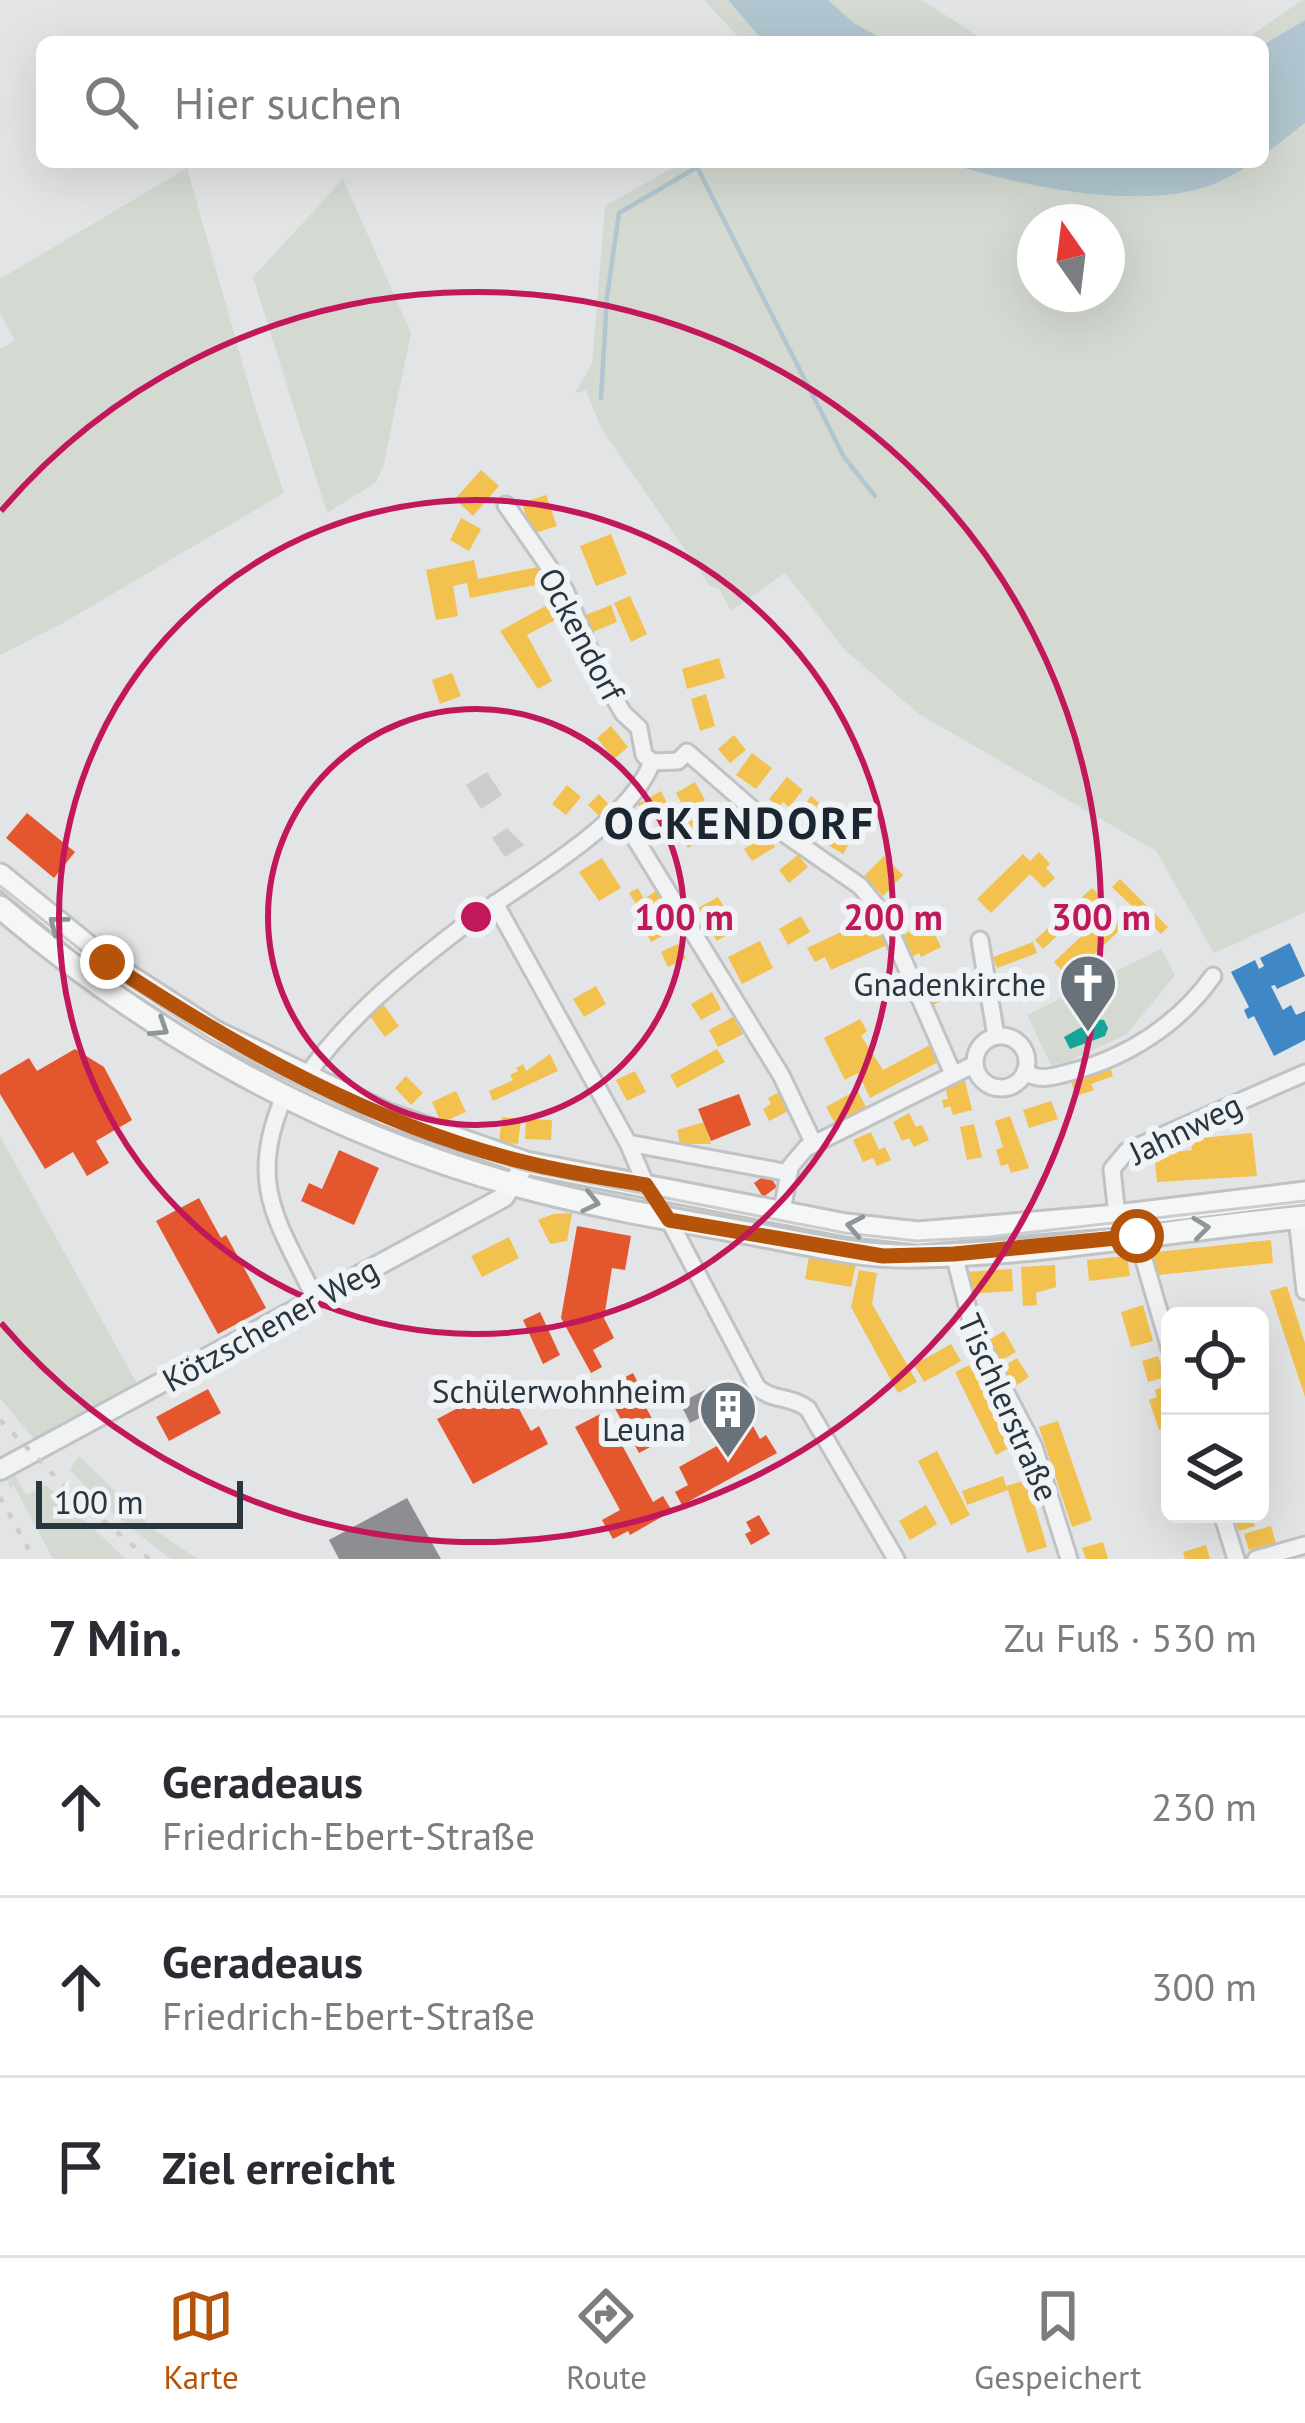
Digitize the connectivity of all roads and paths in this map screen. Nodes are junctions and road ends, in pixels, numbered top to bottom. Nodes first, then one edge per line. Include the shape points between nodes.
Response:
1 (506, 505) dead end
2 (652, 762) junction
3 (620, 814) junction
4 (0, 874) edge
5 (495, 903) junction
6 (0, 907) edge
7 (980, 940) dead end
8 (1214, 976) dead end
9 (996, 1036) junction
10 (975, 1064) junction
11 (1025, 1072) junction
12 (1305, 1073) edge
13 (953, 1074) junction
14 (305, 1078) junction
15 (284, 1097) junction
16 (628, 1143) junction
17 (814, 1144) junction
18 (526, 1163) junction
19 (789, 1173) junction
20 (514, 1184) junction
21 (646, 1185) junction
22 (1305, 1193) edge
23 (782, 1211) junction
24 (1117, 1216) junction
25 (1301, 1217) edge
26 (669, 1220) junction
27 (1137, 1236) junction
28 (954, 1254) junction
29 (1305, 1291) edge
30 (316, 1300) junction
31 (1161, 1318) edge
32 (0, 1470) edge
33 (1225, 1523) edge
34 (1305, 1545) edge
35 (896, 1559) edge
36 (1069, 1559) edge
37 (1236, 1559) edge
38 (1256, 1559) edge

1 - 2 street, Ockendorf via 565,590 597,668
2 - 3 street
2 - 13 street via 678,761 687,752 872,900
3 - 5 street
3 - 17 street via 781,1075
14 -> 4 main road via 125,974
5 - 14 street via 362,1010
5 - 16 street
6 -> 15 main road via 148,1020
7 - 9 street
8 - 11 street via 1175,1018 1126,1052 1044,1078
9 - 10 street via 983,1043
9 - 11 street via 1020,1044
10 - 11 street via 992,1086 1012,1085
10 - 13 street
12 - 24 street, Jahnweg via 1127,1151 1112,1168
13 - 17 street
14 - 18 main road
15 - 20 main road
15 - 30 street via 269,1132 266,1184
16 - 19 street
16 - 21 street
17 - 19 street
18 - 20 street, Kötzschener Weg
18 - 21 main road
19 - 23 street
20 -> 26 main road
20 - 30 street, Kötzschener Weg via 504,1197
21 - 23 main road
21 - 26 street
22 - 24 main road
24 -> 23 main road via 918,1233
27 -> 25 main road
25 - 29 street
26 - 28 main road via 883,1256
26 - 35 street via 757,1387 808,1409
27 - 28 main road
27 - 31 street
28 - 36 street, Tischlerstraße via 973,1329 1034,1447
30 - 32 street, Kötzschener Weg
33 - 37 street
34 - 38 street

